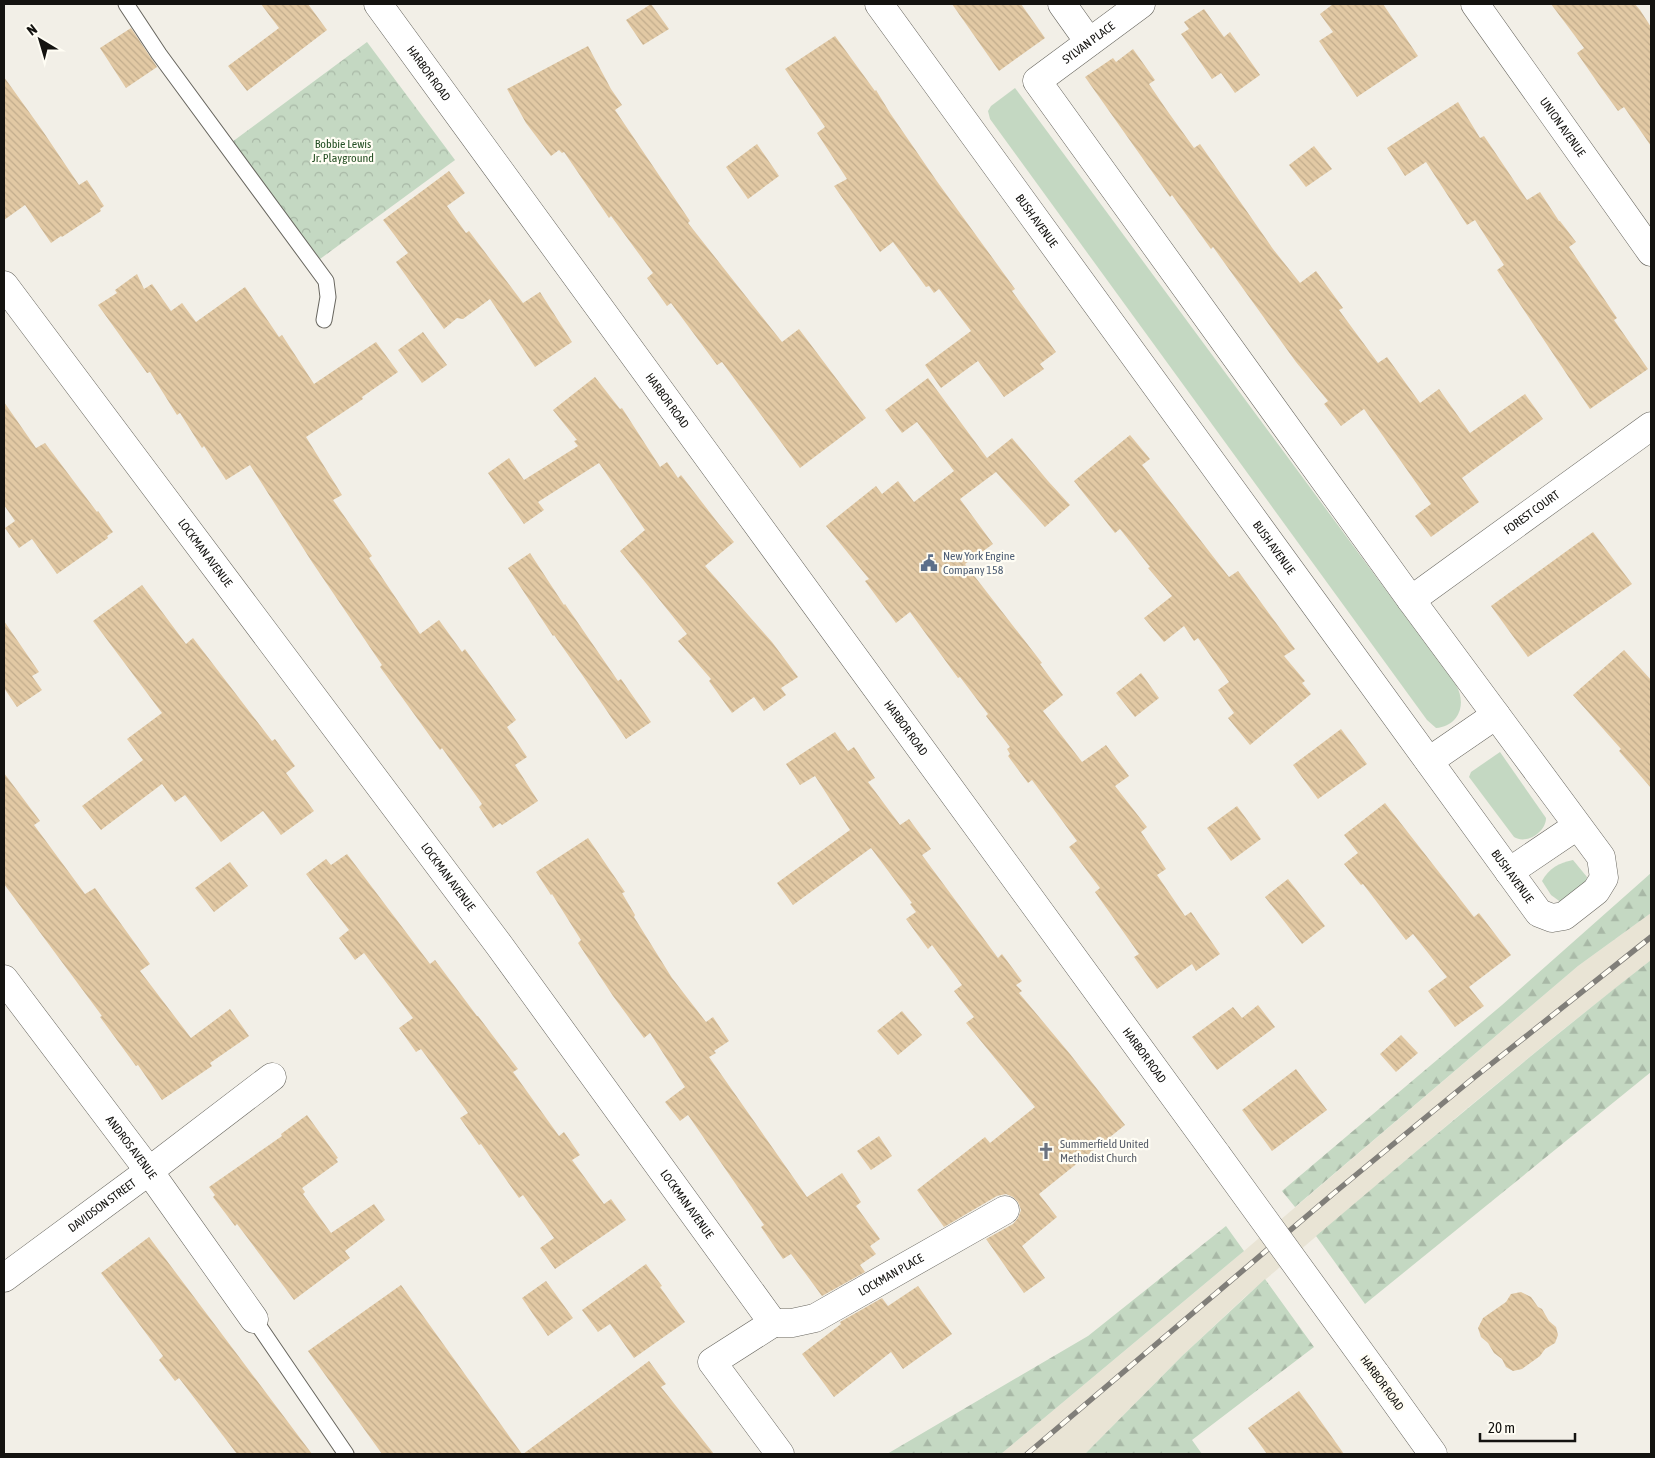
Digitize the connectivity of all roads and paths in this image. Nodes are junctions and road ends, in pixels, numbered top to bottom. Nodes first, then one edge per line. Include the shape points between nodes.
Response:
1 (126, 4) edge
2 (378, 4) edge
3 (879, 4) edge
4 (1062, 4) edge
5 (1141, 4) edge
6 (1475, 4) edge
7 (1089, 42) junction
8 (1037, 81) joint
9 (1651, 252) edge
10 (4, 285) edge
11 (324, 320) dead end
12 (1651, 426) edge
13 (1411, 600) junction
14 (1496, 715) junction
15 (1428, 761) junction
16 (1577, 826) junction
17 (1509, 872) junction
18 (4, 979) edge
19 (272, 1076) dead end
20 (149, 1171) junction
21 (1004, 1210) dead end
22 (4, 1278) edge
23 (254, 1319) joint
24 (773, 1323) junction
25 (346, 1454) edge
26 (780, 1454) edge
27 (1433, 1454) edge

1 - 11 lane via 159,54 326,281 328,296
2 - 27 street, HARBOR ROAD, bridge
3 - 15 street, BUSH AVENUE
4 - 7 street
5 - 7 street, SYLVAN PLACE
6 - 9 street, UNION AVENUE
7 - 8 street, SYLVAN PLACE
8 - 13 street, BUSH AVENUE
10 - 24 street, LOCKMAN AVENUE via 493,937
12 - 13 street, FOREST COURT
13 - 14 street, BUSH AVENUE
14 - 15 street
14 - 16 street, BUSH AVENUE
15 - 17 street, BUSH AVENUE
16 - 17 street
16 - 17 street, BUSH AVENUE via 1600,857 1604,878 1596,891 1569,913 1552,918 1539,913
18 - 20 street, ANDROS AVENUE
19 - 20 street, DAVIDSON STREET
20 - 22 street, DAVIDSON STREET
20 - 23 street, ANDROS AVENUE
21 - 24 street, LOCKMAN PLACE via 815,1318
23 - 25 lane
24 - 26 street via 712,1362

